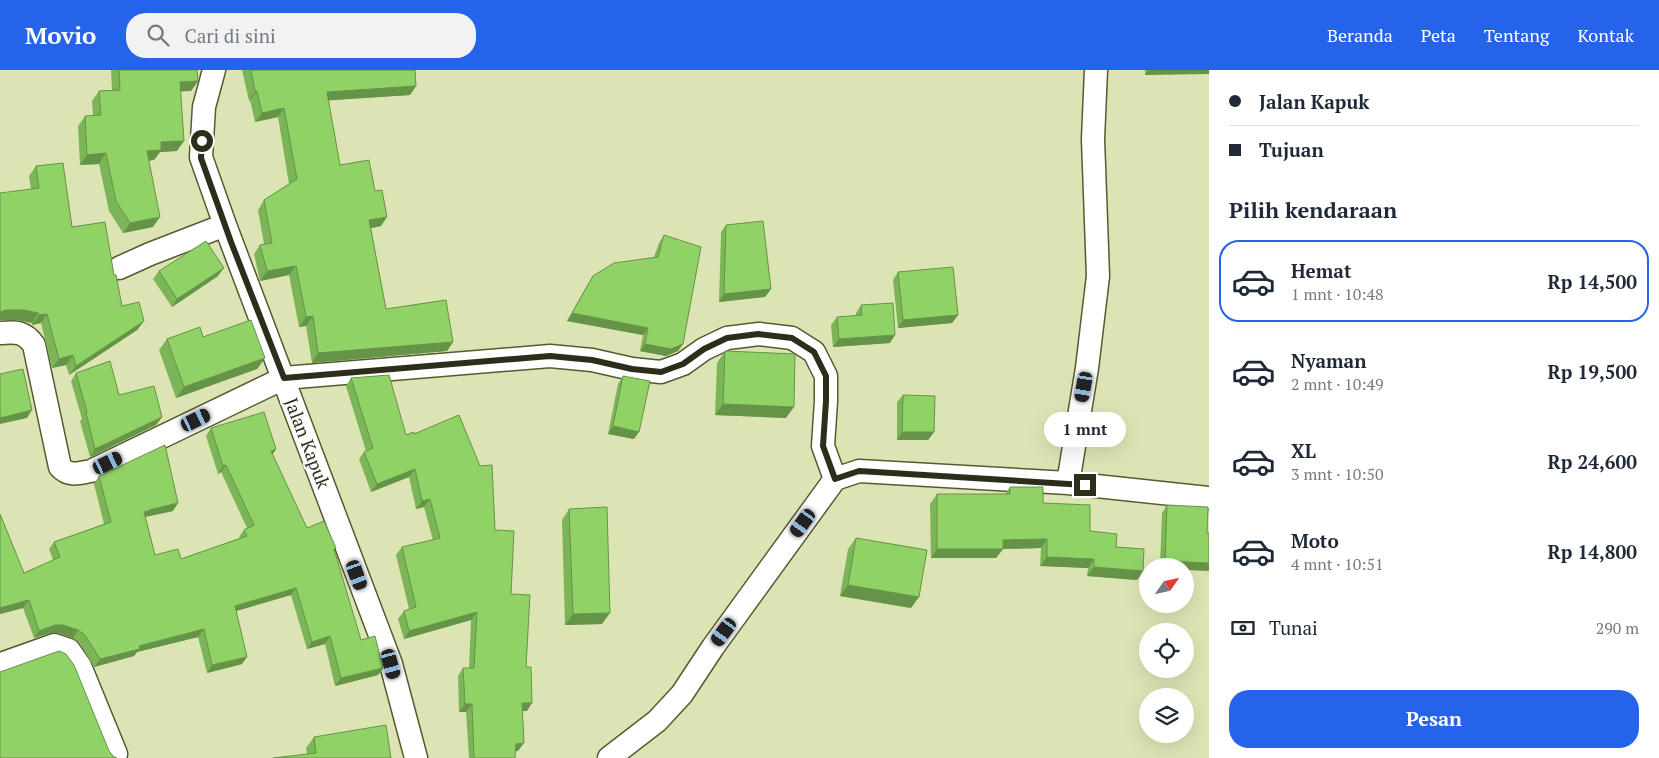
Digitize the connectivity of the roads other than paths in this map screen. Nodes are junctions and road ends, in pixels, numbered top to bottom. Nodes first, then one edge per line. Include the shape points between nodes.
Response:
1 (214, 70) edge
2 (1096, 70) edge
3 (225, 226) junction
4 (119, 268) dead end
5 (0, 333) edge
6 (284, 378) junction
7 (835, 479) junction
8 (1068, 483) junction
9 (1209, 498) edge
10 (1, 664) edge
11 (112, 757) edge
12 (419, 758) edge
13 (609, 758) edge

1 - 3 street, Jalan Kapuk via 204,108 201,158
2 - 8 street via 1093,139 1098,276
3 - 4 street
3 - 6 street, Jalan Kapuk
5 - 6 street via 16,332 28,336 34,345 60,467 72,474 91,471
6 - 7 street via 550,356 661,372 683,364 727,338 758,334 792,338 814,352 826,376 823,446
6 - 12 street, Jalan Kapuk via 391,664
7 - 8 street via 859,471
7 - 13 street via 682,694 657,720
8 - 9 street
10 - 11 street via 54,645 69,650 80,666

